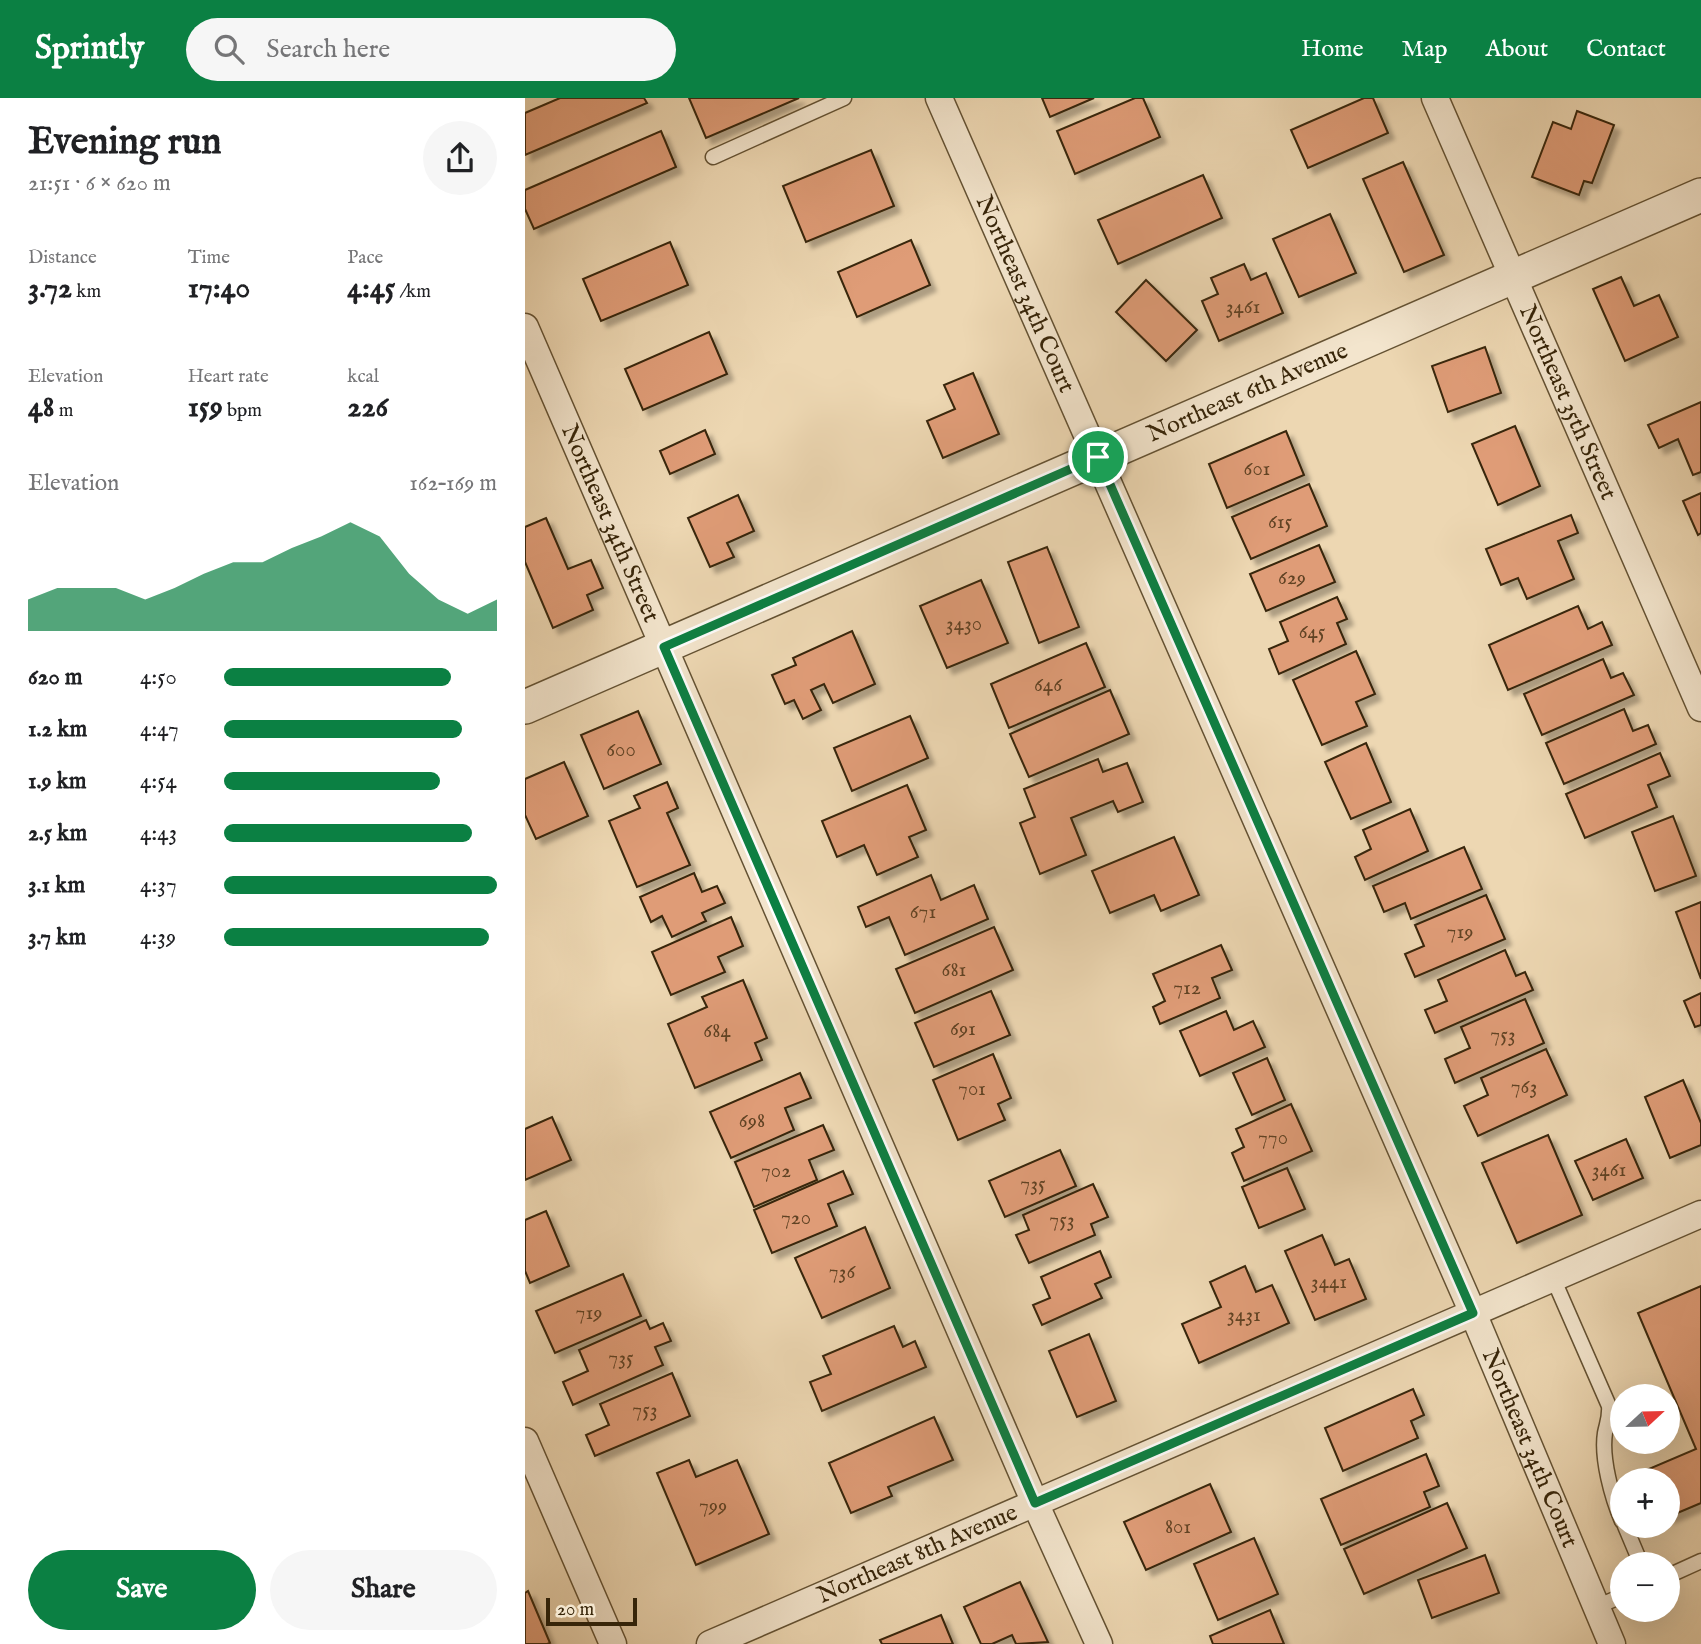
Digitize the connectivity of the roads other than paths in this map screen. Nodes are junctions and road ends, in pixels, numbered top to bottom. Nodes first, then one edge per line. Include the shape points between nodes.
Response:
1 (844, 98) edge
2 (939, 98) edge
3 (1435, 98) edge
4 (713, 157) dead end
5 (1701, 195) edge
6 (1513, 277) junction
7 (525, 327) edge
8 (1098, 457) junction
9 (664, 647) junction
10 (525, 707) edge
11 (1701, 708) edge
12 (1701, 1214) edge
13 (1553, 1278) junction
14 (1473, 1313) junction
15 (525, 1441) edge
16 (1610, 1483) edge
17 (1035, 1503) junction
18 (1701, 1561) edge
19 (1680, 1571) edge
20 (1610, 1601) edge
21 (1596, 1607) junction
22 (613, 1644) edge
23 (710, 1644) edge
24 (1099, 1644) edge
25 (1612, 1644) edge

1 - 4 lane
2 - 8 street, Northeast 34th Court
3 - 6 street, Northeast 35th Street
5 - 6 street, Northeast 6th Avenue
6 - 8 street, Northeast 6th Avenue
6 - 11 street, Northeast 35th Street
7 - 9 street, Northeast 34th Street
8 - 9 street, Northeast 6th Avenue
8 - 14 street, Northeast 34th Court
9 - 10 street, Northeast 6th Avenue
9 - 17 street, Northeast 34th Street
12 - 13 street, Northeast 8th Avenue
13 - 14 street, Northeast 8th Avenue
13 - 16 lane via 1609,1406 1605,1434
14 - 17 street, Northeast 8th Avenue
14 - 21 street, Northeast 34th Court
15 - 22 street
17 - 23 street, Northeast 8th Avenue
17 - 24 street, Northeast 34th Street
18 - 19 lane
20 - 21 lane
21 - 25 street, Northeast 34th Court

